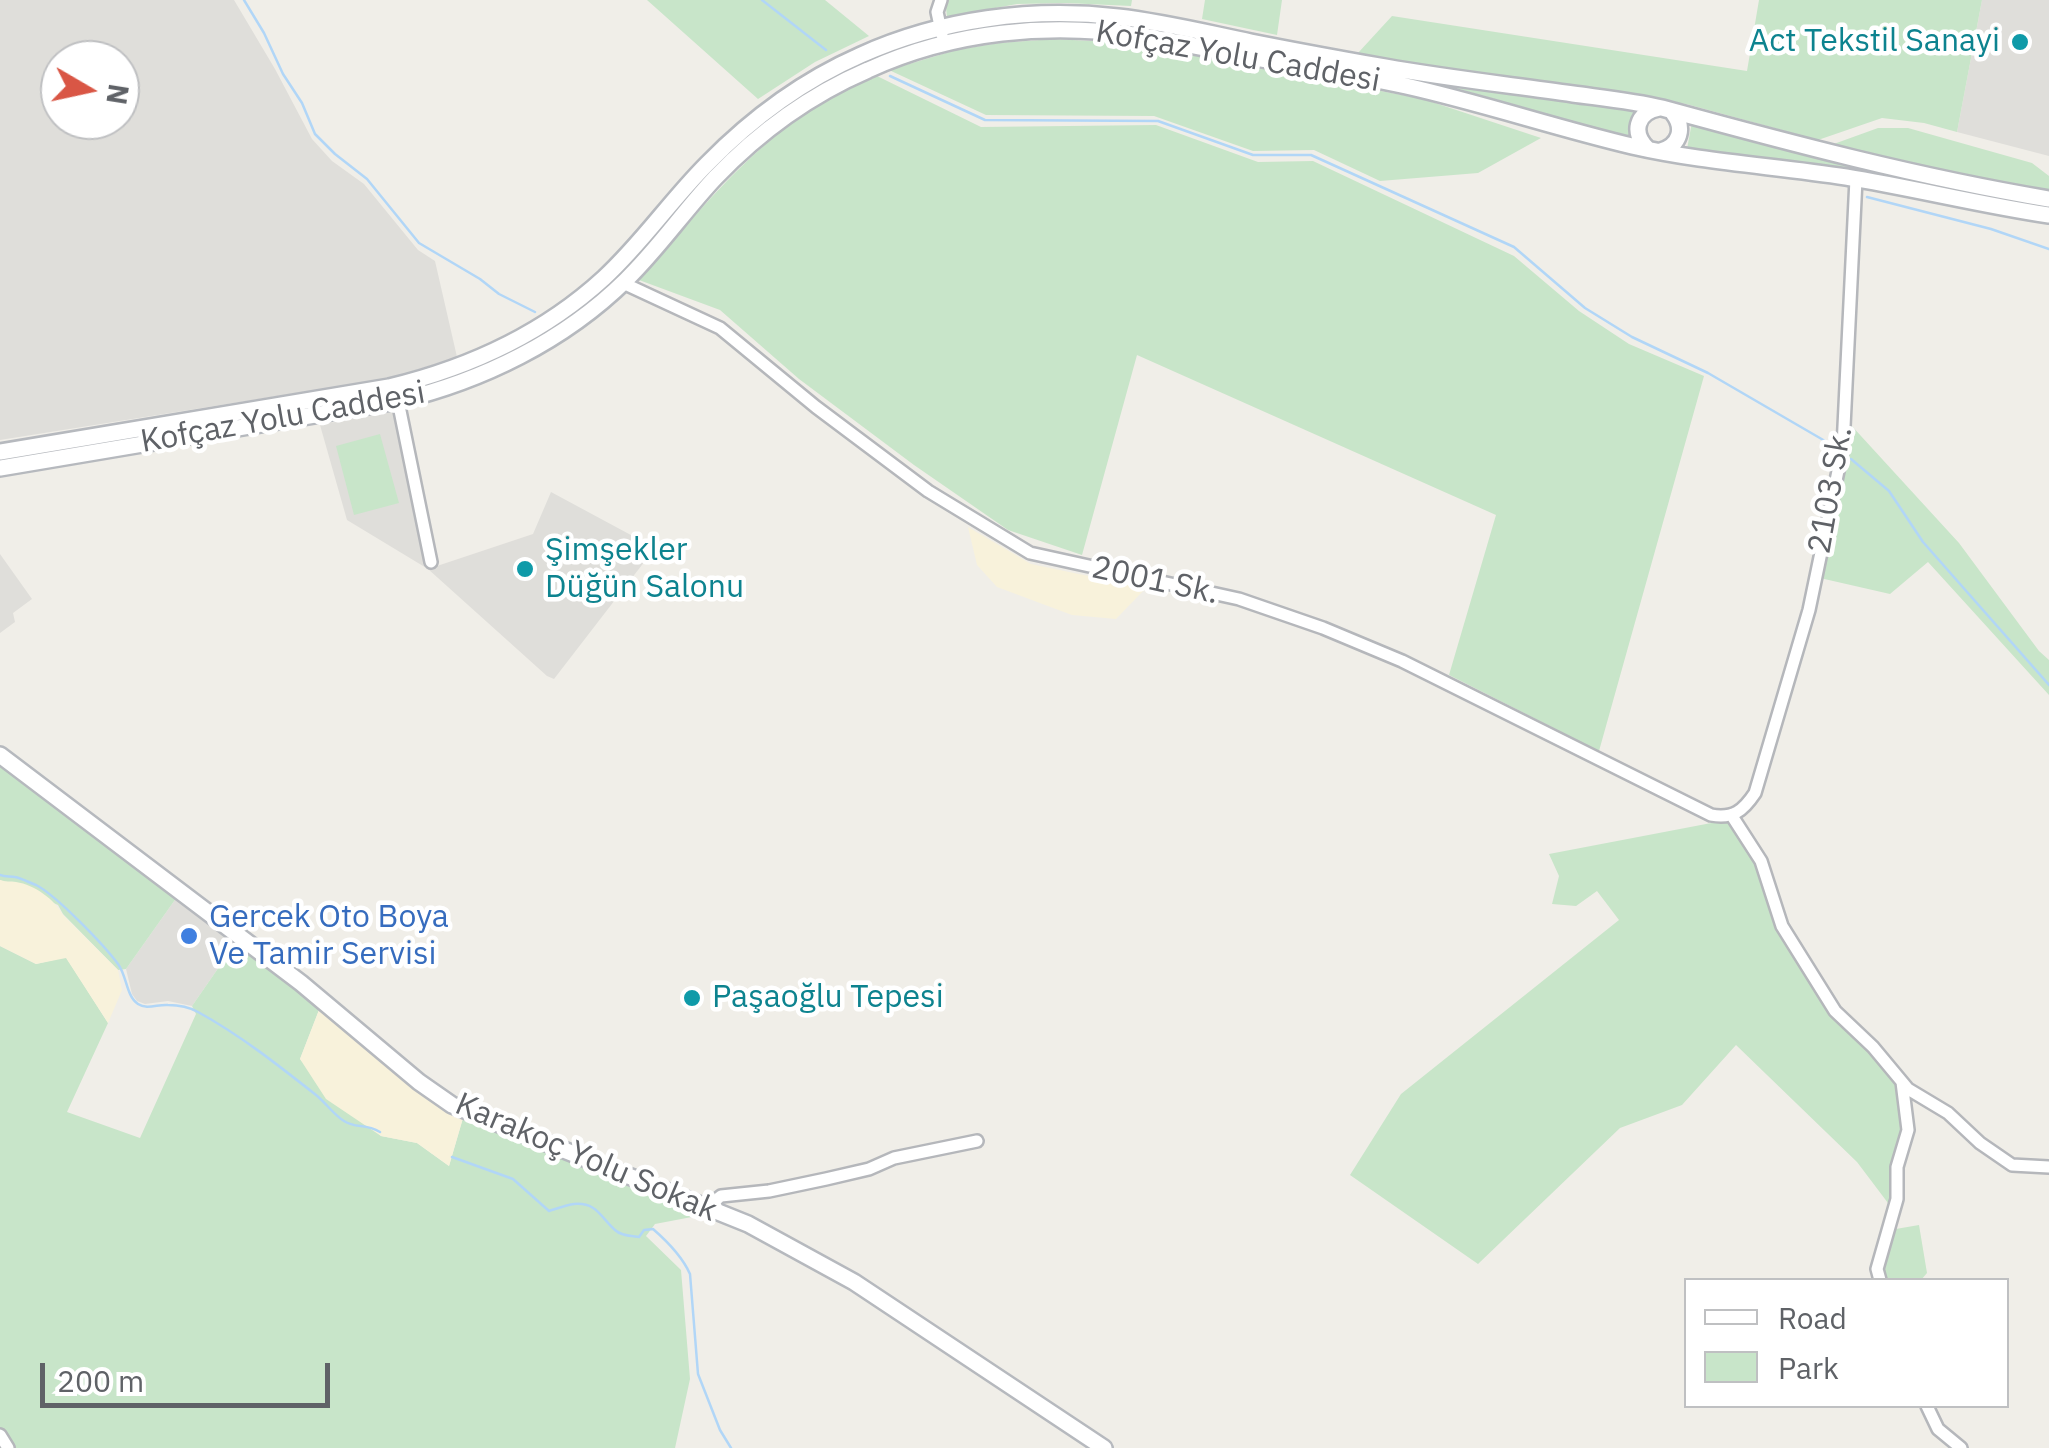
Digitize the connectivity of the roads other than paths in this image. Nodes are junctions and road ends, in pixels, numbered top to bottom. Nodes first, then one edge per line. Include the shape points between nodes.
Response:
1 (941, 0) edge
2 (942, 36) junction
3 (1666, 110) junction
4 (1655, 150) junction
5 (1856, 179) junction
6 (2049, 199) edge
7 (2049, 216) edge
8 (624, 283) junction
9 (398, 402) junction
10 (0, 452) edge
11 (0, 468) edge
12 (431, 562) dead end
13 (0, 755) edge
14 (1728, 817) junction
15 (1902, 1082) junction
16 (976, 1141) dead end
17 (2049, 1167) edge
18 (704, 1209) junction
19 (1879, 1278) edge
20 (1928, 1408) edge
21 (0, 1435) edge
22 (8, 1448) edge
23 (1104, 1448) edge
24 (1960, 1448) edge

1 - 2 street via 936,12
2 - 3 main road, Kofçaz Yolu Caddesi via 1018,15 1116,16 1433,76
2 - 4 main road, Kofçaz Yolu Caddesi via 1026,30 1143,36 1407,86
2 - 8 main road, Kofçaz Yolu Caddesi via 836,84 759,137
2 - 10 main road, Kofçaz Yolu Caddesi via 913,36 862,54 788,95 708,163 601,282 480,358 389,387
3 - 4 main road via 1680,133 1674,145
3 - 4 main road via 1645,113 1638,125 1639,139
3 - 6 main road, Kofçaz Yolu Caddesi via 1901,170
4 - 5 main road, Kofçaz Yolu Caddesi
5 - 7 main road, Kofçaz Yolu Caddesi
5 - 14 street, 2103 Sk. via 1843,447 1809,610 1755,793
8 - 9 main road, Kofçaz Yolu Caddesi via 522,355
8 - 14 street, 2001 Sk. via 720,328 928,491 1030,554 1239,600 1323,628 1711,815
9 - 11 main road, Kofçaz Yolu Caddesi
9 - 12 street
13 - 18 main road, Karakoç Yolu Sokak via 452,1105
14 - 15 street via 1762,861 1782,926 1835,1011
15 - 17 street via 2012,1165
15 - 19 street via 1908,1130
16 - 18 street via 826,1180 722,1196
18 - 23 main road, Karakoç Yolu Sokak via 748,1224 854,1282
20 - 24 street via 1938,1429
21 - 22 street

